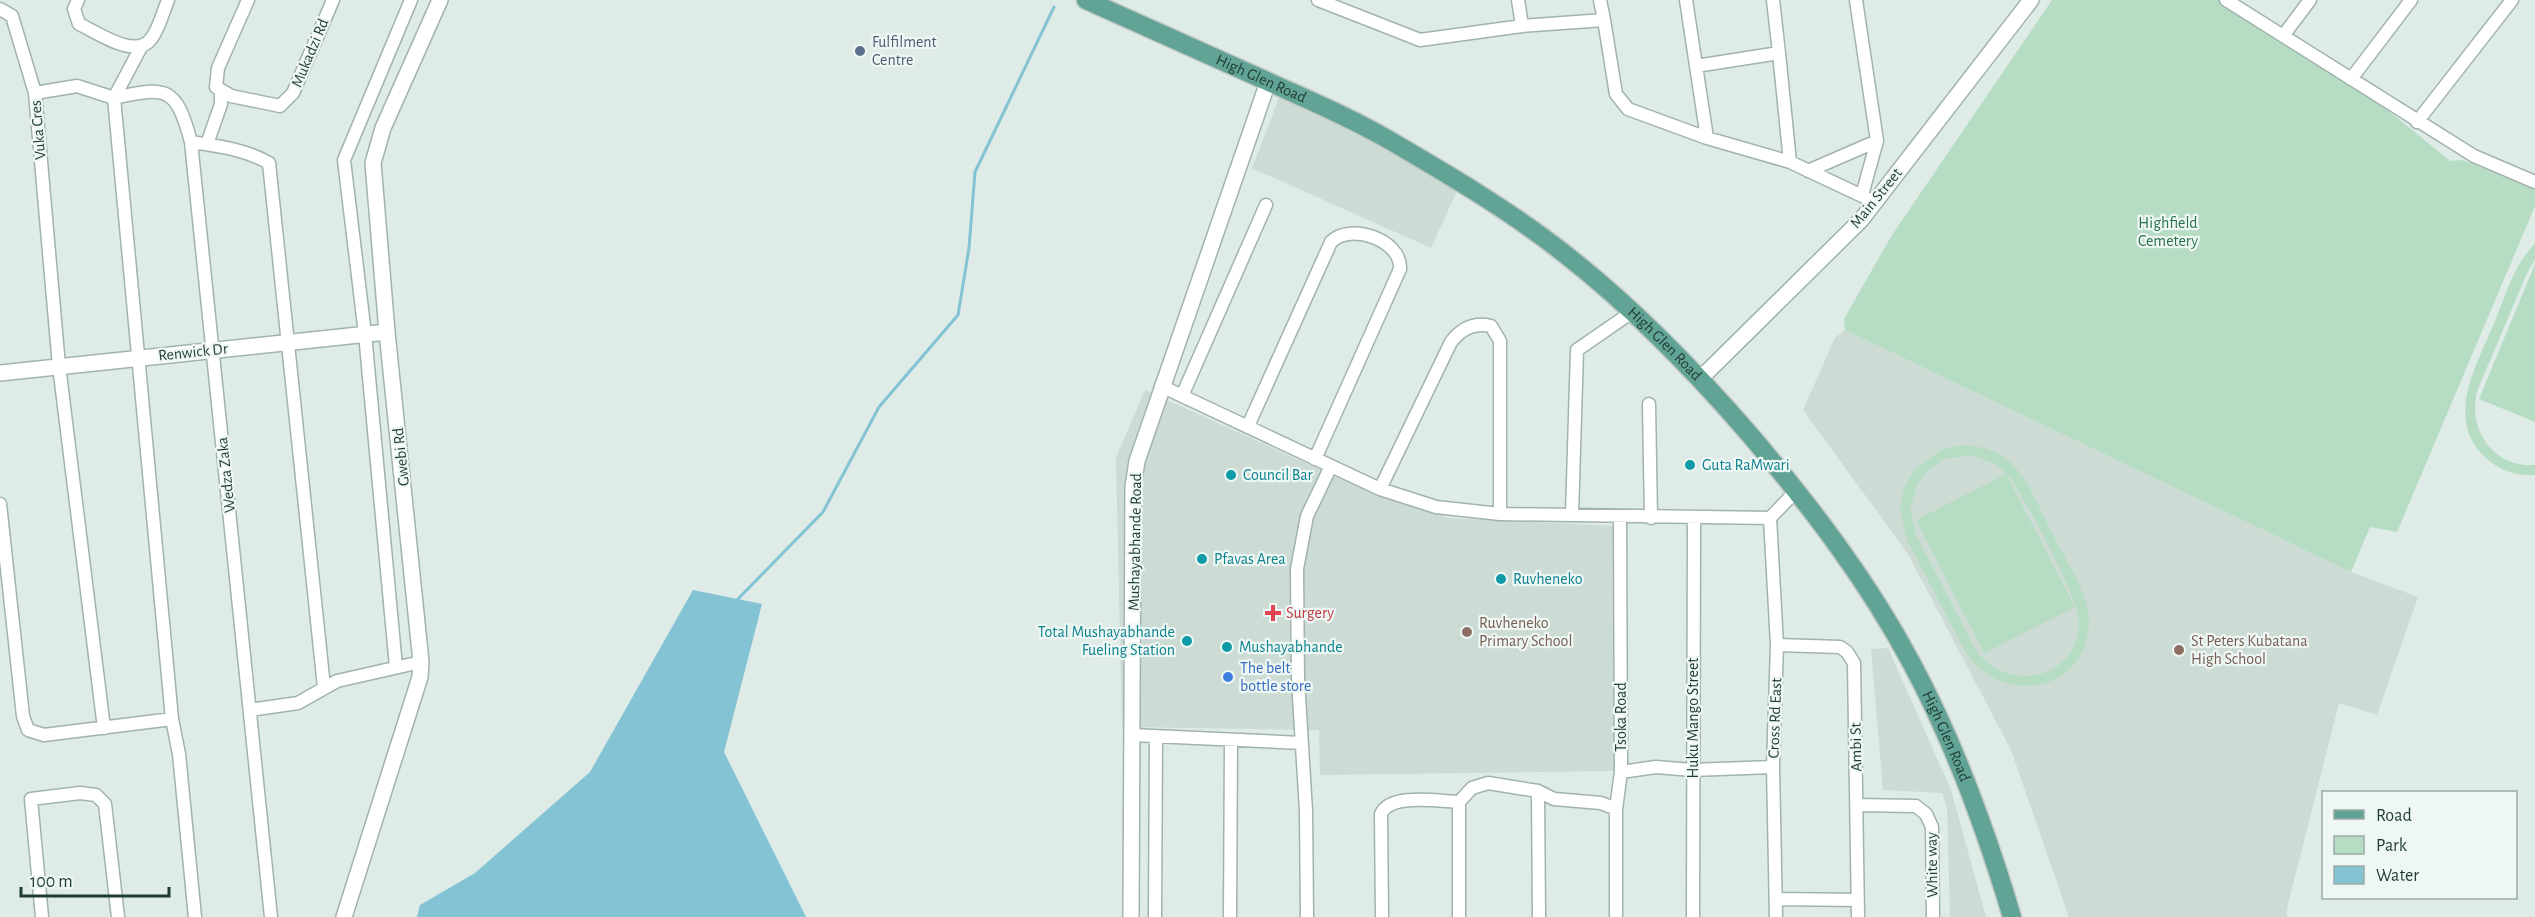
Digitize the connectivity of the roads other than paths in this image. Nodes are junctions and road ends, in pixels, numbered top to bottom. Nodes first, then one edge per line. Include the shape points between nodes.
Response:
1 (78, 0) edge
2 (168, 0) edge
3 (248, 0) edge
4 (333, 0) edge
5 (411, 0) edge
6 (440, 0) edge
7 (1086, 0) edge
8 (1318, 0) edge
9 (1518, 0) edge
10 (1600, 0) edge
11 (1686, 0) edge
12 (1773, 0) edge
13 (1856, 0) edge
14 (2031, 0) edge
15 (2226, 0) edge
16 (2310, 0) edge
17 (2411, 0) edge
18 (2512, 0) edge
19 (0, 9) edge
20 (1604, 20) junction
21 (1522, 26) junction
22 (2283, 36) junction
23 (141, 47) junction
24 (1779, 53) junction
25 (1696, 66) junction
26 (2351, 79) junction
27 (1268, 81) junction
28 (219, 90) junction
29 (35, 93) junction
30 (114, 98) junction
31 (2417, 122) junction
32 (1707, 138) junction
33 (1877, 141) junction
34 (191, 142) junction
35 (207, 144) junction
36 (1790, 162) junction
37 (1808, 171) junction
38 (2535, 182) edge
39 (1868, 198) junction
40 (1266, 205) dead end
41 (1632, 312) junction
42 (387, 332) junction
43 (364, 334) junction
44 (289, 342) junction
45 (212, 350) junction
46 (137, 358) junction
47 (58, 366) junction
48 (0, 373) edge
49 (1701, 378) junction
50 (1161, 386) junction
51 (1182, 396) junction
52 (1649, 404) dead end
53 (1248, 426) junction
54 (1315, 459) junction
55 (1331, 466) junction
56 (1380, 489) junction
57 (1797, 490) junction
58 (0, 504) edge
59 (1500, 514) junction
60 (1572, 515) junction
61 (1620, 517) junction
62 (1651, 518) junction
63 (1770, 518) junction
64 (1694, 519) junction
65 (1777, 645) junction
66 (421, 662) junction
67 (396, 667) junction
68 (324, 687) junction
69 (250, 710) junction
70 (172, 719) junction
71 (104, 728) junction
72 (1132, 735) junction
73 (1156, 737) junction
74 (1231, 741) junction
75 (1302, 743) junction
76 (1773, 767) junction
77 (1692, 770) junction
78 (1621, 772) junction
79 (1538, 791) junction
80 (1459, 802) junction
81 (1858, 805) junction
82 (1616, 809) junction
83 (1776, 899) junction
84 (1858, 900) junction
85 (42, 917) edge
86 (117, 917) edge
87 (195, 917) edge
88 (271, 917) edge
89 (344, 917) edge
90 (1131, 917) edge
91 (1155, 917) edge
92 (1230, 917) edge
93 (1307, 917) edge
94 (1382, 917) edge
95 (1459, 917) edge
96 (1539, 917) edge
97 (1616, 917) edge
98 (1693, 917) edge
99 (1776, 917) edge
100 (1857, 917) edge
101 (1933, 917) edge
102 (2012, 917) edge

1 - 23 street via 74,9 79,24 131,47
2 - 23 street via 151,39
3 - 28 street via 218,68
4 - 28 street, Mukadzi Rd via 293,93 279,106
5 - 43 street via 344,159
6 - 42 street, Gwebi Rd via 374,152
7 - 27 main road, High Glen Road
8 - 21 street via 1420,40
9 - 21 street
10 - 20 street
11 - 25 street
12 - 24 street
13 - 33 street
14 - 39 street, Main Street
15 - 22 street
16 - 22 street
17 - 26 street
18 - 31 street
19 - 29 street via 12,16
20 - 21 street
20 - 32 street via 1620,100 1628,109
22 - 26 street
23 - 30 street
24 - 25 street
24 - 36 street
25 - 32 street
26 - 31 street
27 - 41 main road, High Glen Road via 1387,139 1456,181 1563,252
27 - 50 street, Mushayabhande Road
28 - 35 street via 221,105
29 - 30 street, Vuka Cres via 77,86
29 - 47 street, Vuka Cres
30 - 34 street, Wedza Zaka via 146,91 169,96 183,110
30 - 46 street
31 - 38 street via 2474,156
32 - 36 street
33 - 37 street
33 - 39 street
34 - 35 street
34 - 45 street, Wedza Zaka
35 - 44 street via 253,154 269,163
36 - 37 street
37 - 39 street
39 - 49 street, Main Street via 1861,220
40 - 51 street
41 - 49 main road, High Glen Road
41 - 60 street via 1576,350
42 - 43 street, Renwick Dr
42 - 66 street, Gwebi Rd
43 - 44 street, Renwick Dr
43 - 67 street
44 - 45 street, Renwick Dr
44 - 68 street
45 - 46 street, Renwick Dr
45 - 69 street, Wedza Zaka
46 - 47 street, Renwick Dr
46 - 70 street
47 - 48 street, Renwick Dr
47 - 71 street, Vuka Cres
49 - 57 main road, High Glen Road
50 - 51 street
50 - 72 street, Mushayabhande Road via 1137,460 1133,486
51 - 53 street
52 - 62 street
53 - 54 street
53 - 54 street via 1331,242 1347,232 1369,236 1399,256 1400,269
54 - 55 street
55 - 56 street
55 - 75 street via 1308,516 1297,569
56 - 59 street via 1436,507
56 - 59 street via 1450,342 1458,333 1481,324 1491,326 1500,341
57 - 63 street
57 - 102 main road, High Glen Road via 1842,551 1911,662 1939,718 1988,839
58 - 71 street via 25,725 35,734 44,735
59 - 60 street
60 - 61 street
61 - 62 street
61 - 78 street, Tsoka Road
62 - 64 street
63 - 64 street
63 - 65 street, Cross Rd East
64 - 77 street, Huku Mango Street
65 - 76 street, Cross Rd East
65 - 81 street, Ambi St via 1840,646 1854,663
66 - 67 street
66 - 89 street, Gwebi Rd via 417,691
67 - 68 street
68 - 69 street via 298,703
69 - 88 street, Wedza Zaka
70 - 71 street
70 - 87 street
72 - 73 street
72 - 90 street, Mushayabhande Road
73 - 74 street
73 - 91 street
74 - 75 street
74 - 92 street
75 - 93 street
76 - 77 street
76 - 83 street, Cross Rd East
77 - 78 street via 1656,767
77 - 98 street, Huku Mango Street
78 - 82 street, Tsoka Road
79 - 80 street via 1488,783 1472,788
79 - 82 street via 1554,799 1601,803
79 - 96 street
80 - 94 street via 1394,801 1384,807 1380,814
80 - 95 street
81 - 84 street, Ambi St
81 - 101 street, White way via 1916,806 1926,814 1932,827
82 - 97 street, Tsoka Road
83 - 84 street
83 - 99 street, Cross Rd East
84 - 100 street, Ambi St
85 - 86 street via 31,798 80,794 96,795 105,804

